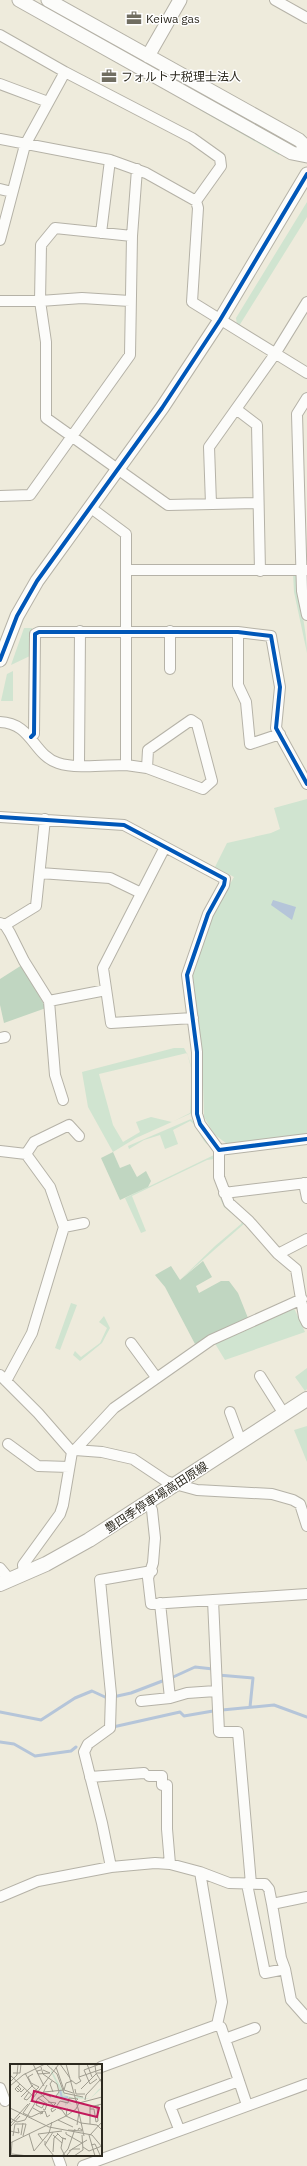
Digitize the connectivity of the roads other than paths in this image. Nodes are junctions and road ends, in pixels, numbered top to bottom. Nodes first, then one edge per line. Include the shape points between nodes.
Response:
1 (19, 0) edge
2 (48, 0) edge
3 (180, 0) edge
4 (275, 0) edge
5 (307, 18) edge
6 (0, 35) edge
7 (148, 56) junction
8 (65, 72) junction
9 (0, 84) edge
10 (48, 102) junction
11 (0, 140) edge
12 (25, 145) junction
13 (307, 148) edge
14 (307, 156) edge
15 (110, 160) junction
16 (137, 169) junction
17 (307, 174) edge
18 (0, 189) edge
19 (12, 192) junction
20 (196, 201) junction
21 (101, 233) junction
22 (132, 236) junction
23 (0, 240) edge
24 (0, 301) edge
25 (40, 301) junction
26 (130, 301) junction
27 (307, 302) edge
28 (220, 320) junction
29 (275, 354) junction
30 (307, 373) edge
31 (307, 398) edge
32 (236, 409) junction
33 (72, 436) junction
34 (303, 442) edge
35 (119, 470) junction
36 (0, 496) edge
37 (258, 503) junction
38 (211, 504) junction
39 (92, 508) junction
40 (126, 570) junction
41 (304, 570) edge
42 (260, 571) junction
43 (307, 615) edge
44 (80, 631) junction
45 (170, 631) junction
46 (125, 632) junction
47 (238, 632) junction
48 (0, 660) edge
49 (170, 669) dead end
50 (0, 722) edge
51 (280, 734) junction
52 (31, 737) junction
53 (79, 765) junction
54 (126, 765) junction
55 (146, 768) junction
56 (307, 784) edge
57 (0, 817) edge
58 (45, 819) junction
59 (165, 847) junction
60 (40, 873) junction
61 (141, 894) junction
62 (2, 924) edge
63 (106, 990) junction
64 (49, 1001) junction
65 (193, 1018) junction
66 (63, 1100) dead end
67 (79, 1136) dead end
68 (307, 1139) edge
69 (219, 1150) junction
70 (0, 1151) edge
71 (26, 1154) junction
72 (305, 1183) edge
73 (224, 1193) junction
74 (307, 1198) edge
75 (84, 1223) dead end
76 (64, 1227) junction
77 (307, 1240) edge
78 (278, 1254) junction
79 (303, 1296) edge
80 (307, 1322) edge
81 (131, 1343) dead end
82 (260, 1376) dead end
83 (156, 1377) junction
84 (2, 1380) edge
85 (307, 1399) edge
86 (230, 1412) dead end
87 (284, 1414) junction
88 (241, 1442) junction
89 (8, 1444) dead end
90 (74, 1451) junction
91 (69, 1467) junction
92 (175, 1484) junction
93 (147, 1502) junction
94 (307, 1526) edge
95 (0, 1568) edge
96 (152, 1570) junction
97 (24, 1574) junction
98 (5, 1582) edge
99 (307, 1594) edge
100 (213, 1600) junction
101 (160, 1603) junction
102 (216, 1691) junction
103 (170, 1698) junction
104 (141, 1701) dead end
105 (90, 1776) junction
106 (170, 1864) junction
107 (111, 1868) junction
108 (200, 1872) junction
109 (249, 1884) junction
110 (0, 1897) edge
111 (307, 1897) edge
112 (272, 1904) junction
113 (285, 1969) junction
114 (307, 2018) edge
115 (217, 2025) junction
116 (255, 2028) dead end
117 (225, 2039) junction
118 (102, 2067) edge
119 (239, 2081) junction
120 (307, 2084) edge
121 (0, 2088) edge
122 (5, 2101) edge
123 (247, 2105) junction
124 (179, 2129) junction
125 (57, 2156) edge
126 (61, 2166) edge
127 (83, 2166) edge

1 - 14 street via 292,153
2 - 7 street
3 - 7 street
4 - 5 street
6 - 8 street
7 - 13 street via 299,140
8 - 10 street
8 - 20 street via 192,138 220,158 220,166
9 - 10 street
10 - 12 street
11 - 12 street
12 - 15 street
12 - 19 street
15 - 16 street
15 - 21 street
16 - 20 street
16 - 22 street
17 - 28 street
18 - 19 street
19 - 23 street
20 - 28 street via 198,208 192,302
21 - 22 street
21 - 25 street via 56,228 41,245
22 - 26 street
24 - 25 street
25 - 26 street via 82,298
25 - 33 street via 46,342 46,418
26 - 33 street via 130,355
27 - 29 street
28 - 29 street
28 - 35 street
29 - 30 street
29 - 32 street
31 - 34 street via 297,414
32 - 37 street via 257,424
32 - 38 street via 209,447
33 - 35 street
33 - 36 street via 30,495
34 - 41 street
35 - 38 street via 168,505
35 - 39 street
37 - 38 street
37 - 42 street
39 - 40 street via 126,534
39 - 48 street via 26,599
40 - 42 street
40 - 46 street
41 - 42 street
41 - 43 street via 302,591
44 - 46 street
44 - 52 street via 35,634 34,734
44 - 53 street
45 - 46 street
45 - 47 street
45 - 49 street
46 - 54 street
47 - 51 street via 271,636 280,688 276,728
47 - 51 street via 238,685 246,702 250,744
50 - 52 street via 18,727
51 - 56 street
52 - 53 street via 47,757 58,763
53 - 54 street
54 - 55 street
55 - 55 street via 148,750 191,720 197,724 212,781 203,789
57 - 58 street
58 - 59 street via 124,825
58 - 60 street
59 - 61 street
59 - 65 street via 225,879 208,914 187,975
60 - 61 street via 110,878
60 - 62 street via 36,906
61 - 63 street via 103,968
62 - 64 street
63 - 64 street
63 - 65 street via 111,1023
64 - 66 street via 55,1075
65 - 69 street via 197,1052 198,1114 202,1128
67 - 71 street via 68,1125 34,1142
68 - 69 street
69 - 73 street via 219,1177
70 - 71 street
71 - 76 street via 50,1188
72 - 73 street
72 - 74 street
73 - 78 street via 229,1203
75 - 76 street
76 - 84 street via 32,1333
77 - 78 street
78 - 79 street via 296,1269
79 - 80 street via 304,1317
79 - 83 street via 211,1340
81 - 83 street
82 - 87 street
83 - 90 street via 114,1408
84 - 90 street
85 - 87 main road, 豊四季停車場高田原線
86 - 88 street
87 - 88 main road, 豊四季停車場高田原線
88 - 92 main road, 豊四季停車場高田原線
89 - 91 street via 38,1466
90 - 91 street
90 - 92 street via 102,1452 132,1459
91 - 97 street via 60,1514 23,1565
92 - 93 main road, 豊四季停車場高田原線
92 - 94 street via 197,1490 256,1492 282,1496 300,1504
93 - 96 street via 152,1510 155,1538
93 - 97 main road, 豊四季停車場高田原線 via 89,1540
95 - 98 street
96 - 101 street via 148,1578 151,1604
96 - 105 street via 100,1580 111,1694 110,1728 88,1744 84,1752
97 - 98 main road, 豊四季停車場高田原線
99 - 100 street
100 - 101 street
100 - 102 street
101 - 103 street
102 - 103 street via 187,1693
102 - 109 street via 219,1732 238,1732
103 - 104 street
105 - 106 street via 162,1776 162,1785 167,1785
105 - 107 street
106 - 107 street via 154,1863
106 - 108 street
107 - 110 street via 38,1881
108 - 109 street via 229,1883
108 - 115 street via 222,2002
109 - 112 street via 265,1884 269,1889
109 - 113 street via 265,1973
111 - 112 street
112 - 113 street via 280,1958
113 - 114 street via 291,2000
115 - 117 street via 221,2027
115 - 118 street
116 - 117 street
117 - 119 street
119 - 123 street
119 - 124 street via 170,2106
120 - 123 street
121 - 122 street
123 - 124 street
124 - 127 street
125 - 126 street

